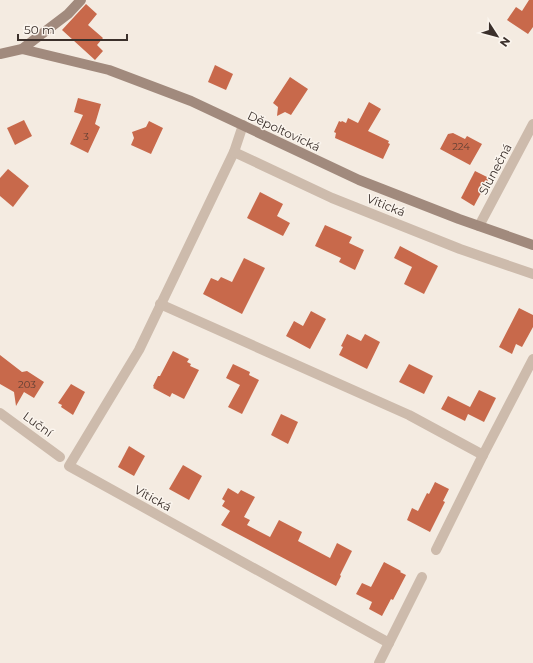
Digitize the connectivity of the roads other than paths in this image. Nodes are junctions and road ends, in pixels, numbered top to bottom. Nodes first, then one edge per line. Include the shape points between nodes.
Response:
1 (81, 0) edge
2 (22, 48) junction
3 (0, 54) edge
4 (533, 124) edge
5 (243, 125) junction
6 (234, 152) junction
7 (479, 226) junction
8 (533, 245) edge
9 (533, 274) edge
10 (160, 304) junction
11 (533, 360) edge
12 (0, 413) edge
13 (483, 455) junction
14 (60, 457) dead end
15 (436, 550) dead end
16 (422, 577) dead end
17 (389, 643) junction
18 (379, 663) edge

1 - 2 street, Děpoltovická via 68,14
2 - 3 street, Děpoltovická
2 - 5 street, Děpoltovická via 109,70 191,101
4 - 7 street, Slunečná
5 - 6 street, Vitická
5 - 7 street, Děpoltovická via 359,180
6 - 9 street, Vitická via 332,198 460,249
6 - 10 street, Vitická
7 - 8 street, Děpoltovická
10 - 13 street via 408,415
10 - 17 street, Vitická via 138,350 69,466
11 - 13 street
12 - 14 street, Luční
13 - 15 street
16 - 17 street
17 - 18 street

